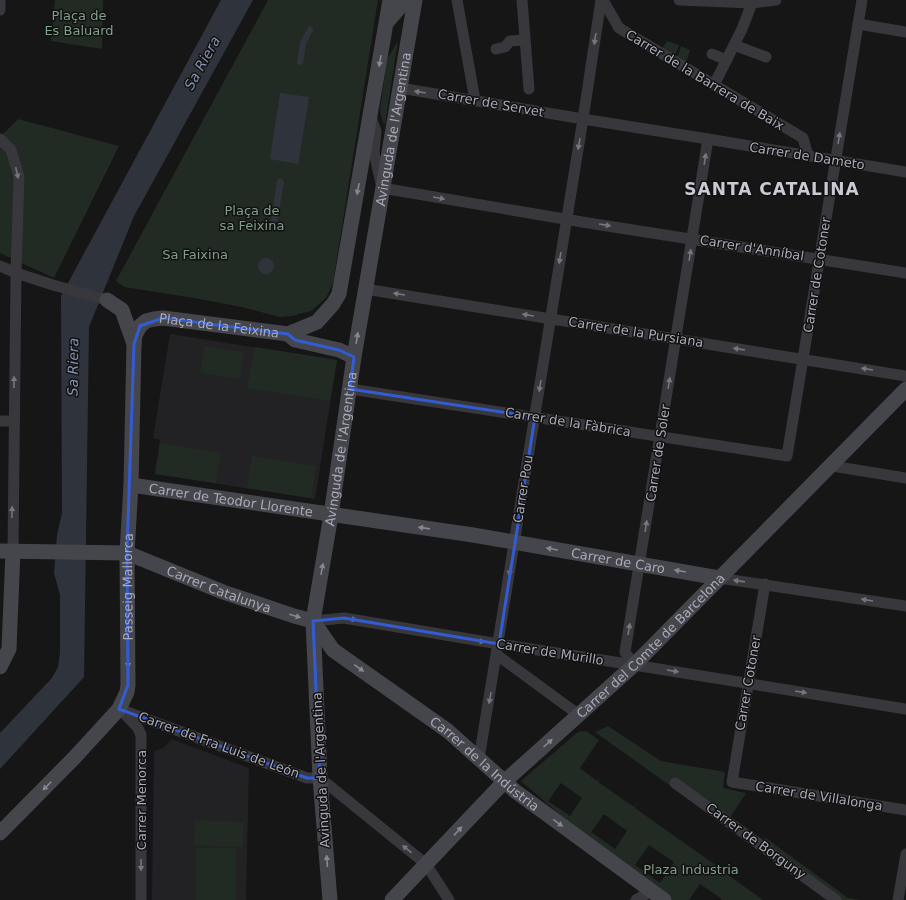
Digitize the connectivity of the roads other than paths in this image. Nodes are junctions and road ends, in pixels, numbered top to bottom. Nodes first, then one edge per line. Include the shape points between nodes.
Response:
1 (0, 0) edge
2 (390, 0) edge
3 (406, 0) edge
4 (415, 0) edge
5 (457, 0) edge
6 (522, 0) edge
7 (602, 0) edge
8 (679, 0) edge
9 (776, 0) edge
10 (862, 0) edge
11 (736, 1) edge
12 (752, 3) junction
13 (0, 10) edge
14 (387, 23) junction
15 (858, 24) junction
16 (906, 32) edge
17 (525, 40) junction
18 (734, 45) junction
19 (496, 49) dead end
20 (712, 54) dead end
21 (766, 57) dead end
22 (727, 60) junction
23 (714, 85) junction
24 (400, 88) junction
25 (529, 89) dead end
26 (475, 100) junction
27 (371, 116) junction
28 (583, 119) junction
29 (0, 139) edge
30 (708, 139) junction
31 (808, 156) junction
32 (836, 161) junction
33 (906, 172) edge
34 (382, 188) junction
35 (566, 219) junction
36 (692, 239) junction
37 (819, 259) junction
38 (0, 266) edge
39 (16, 272) junction
40 (906, 273) edge
41 (366, 289) junction
42 (107, 300) joint
43 (333, 304) joint
44 (550, 319) junction
45 (288, 334) junction
46 (676, 339) junction
47 (134, 344) junction
48 (354, 357) junction
49 (802, 359) junction
50 (906, 376) edge
51 (350, 389) junction
52 (906, 389) edge
53 (535, 417) junction
54 (0, 421) edge
55 (14, 421) junction
56 (661, 436) junction
57 (787, 456) joint
58 (832, 466) junction
59 (906, 478) edge
60 (131, 485) junction
61 (331, 515) junction
62 (515, 543) junction
63 (6, 551) edge
64 (127, 553) junction
65 (640, 564) junction
66 (719, 578) junction
67 (766, 584) junction
68 (906, 606) edge
69 (313, 621) junction
70 (498, 650) junction
71 (634, 665) junction
72 (0, 667) edge
73 (748, 683) junction
74 (119, 709) junction
75 (906, 709) edge
76 (579, 715) junction
77 (479, 759) junction
78 (320, 778) junction
79 (504, 782) junction
80 (732, 782) joint
81 (676, 783) dead end
82 (906, 810) edge
83 (0, 833) edge
84 (906, 854) edge
85 (426, 864) junction
86 (651, 890) junction
87 (141, 900) edge
88 (330, 900) edge
89 (392, 900) edge
90 (449, 900) edge
91 (636, 900) edge
92 (664, 900) edge
93 (836, 900) edge
94 (898, 900) edge

1 - 13 street
2 - 14 street, Avinguda de l'Argentina
3 - 14 street
4 - 24 street, Avinguda de l'Argentina
5 - 26 street
6 - 17 street
7 - 23 street, Carrer de la Barrera de Baix via 619,28
7 -> 28 street, Carrer Pou
8 - 11 street
9 - 12 street
10 - 15 street, Carrer de Cotoner
11 - 12 street
12 - 18 street
14 -> 27 street, Avinguda de l'Argentina
15 - 16 street
32 -> 15 street, Carrer de Cotoner
17 - 19 street via 510,41 505,47
17 - 25 street
18 - 21 street
18 - 22 street
20 - 22 street
22 - 23 street
23 - 31 street, Carrer de la Barrera de Baix via 802,138
26 -> 24 street, Carrer de Servet
24 - 34 street, Avinguda de l'Argentina
26 - 28 street, Carrer de Servet
27 - 34 street via 376,131 374,152
27 -> 43 street, Avinguda de l'Argentina via 339,294
28 - 30 street, Carrer de Servet
28 -> 35 street, Carrer Pou
29 -> 39 street via 11,150 19,176
30 - 31 street, Carrer de Dameto
36 -> 30 street, Carrer de Soler
31 - 32 street, Carrer de Dameto
32 - 33 street, Carrer de Dameto
32 - 37 street, Carrer de Cotoner
34 -> 35 street
34 - 41 street, Avinguda de l'Argentina
35 -> 36 street, Carrer d'Anníbal
35 -> 44 street, Carrer Pou
36 - 37 street, Carrer d'Anníbal
46 -> 36 street, Carrer de Soler
37 - 40 street, Carrer d'Anníbal
37 - 49 street, Carrer de Cotoner
38 - 39 street
39 - 42 street
55 -> 39 street
44 -> 41 street, Carrer de la Pursiana
48 -> 41 street, Avinguda de l'Argentina
42 - 47 street, Passeig Mallorca via 122,310
43 - 45 street, Plaça de la Feixina via 317,322
44 - 46 street, Carrer de la Pursiana
44 -> 53 street, Carrer Pou
45 - 47 street, Plaça de la Feixina via 154,318 140,326
45 - 48 street via 295,340 340,350
49 -> 46 street, Carrer de la Pursiana
56 -> 46 street, Carrer de Soler
47 - 60 street, Passeig Mallorca
48 - 51 street, Avinguda de l'Argentina
50 -> 49 street, Carrer de la Pursiana
49 - 57 street, Carrer de Cotoner
51 - 53 street, Carrer de la Fàbrica
51 - 61 street, Avinguda de l'Argentina
52 - 58 street, Carrer del Comte de Barcelona
53 - 56 street, Carrer de la Fàbrica
53 - 62 street, Carrer Pou
54 - 55 street
63 -> 55 street
56 - 57 street, Carrer de la Fàbrica
65 -> 56 street, Carrer de Soler
58 - 59 street
58 - 66 street, Carrer del Comte de Barcelona
60 - 61 street, Carrer de Teodor Llorente
60 - 64 street, Passeig Mallorca
62 -> 61 street, Carrer de Caro
69 -> 61 street, Avinguda de l'Argentina
65 -> 62 street, Carrer de Caro
62 -> 70 street, Carrer Pou
63 - 64 street
63 - 72 street via 9,650
64 -> 69 street, Carrer Catalunya via 223,592
64 -> 74 street, Passeig Mallorca via 128,685
66 -> 65 street, Carrer de Caro
71 -> 65 street, Carrer de Soler via 625,652
67 -> 66 street, Carrer de Caro
66 - 71 street, Carrer del Comte de Barcelona
68 -> 67 street, Carrer de Caro
67 - 73 street, Carrer Cotoner
69 -> 70 street, Carrer de Murillo via 344,618
69 -> 77 street, Carrer de la Indústria via 333,650 448,731
69 - 78 street, Avinguda de l'Argentina
70 - 71 street, Carrer de Murillo
70 - 76 street
70 -> 77 street, Carrer Pou
71 -> 73 street, Carrer de Murillo
71 - 76 street, Carrer del Comte de Barcelona
73 -> 75 street, Carrer de Murillo
73 - 80 street, Carrer Cotoner
74 - 78 street, Carrer de Fra Luis de León via 307,778
74 -> 83 street, Passeig Mallorca
74 -> 87 street, Carrer Menorca via 130,718 141,735
79 -> 76 street, Carrer del Comte de Barcelona
77 - 79 street, Carrer de la Indústria
85 -> 78 street
88 -> 78 street, Avinguda de l'Argentina
85 -> 79 street, Carrer del Comte de Barcelona
79 -> 86 street, Carrer de la Indústria
80 - 82 street, Carrer de Villalonga
81 - 93 street, Carrer de Borguny
84 - 94 street
85 - 89 street, Carrer del Comte de Barcelona
85 - 90 street
86 - 91 street
86 - 92 street, Carrer de la Indústria

